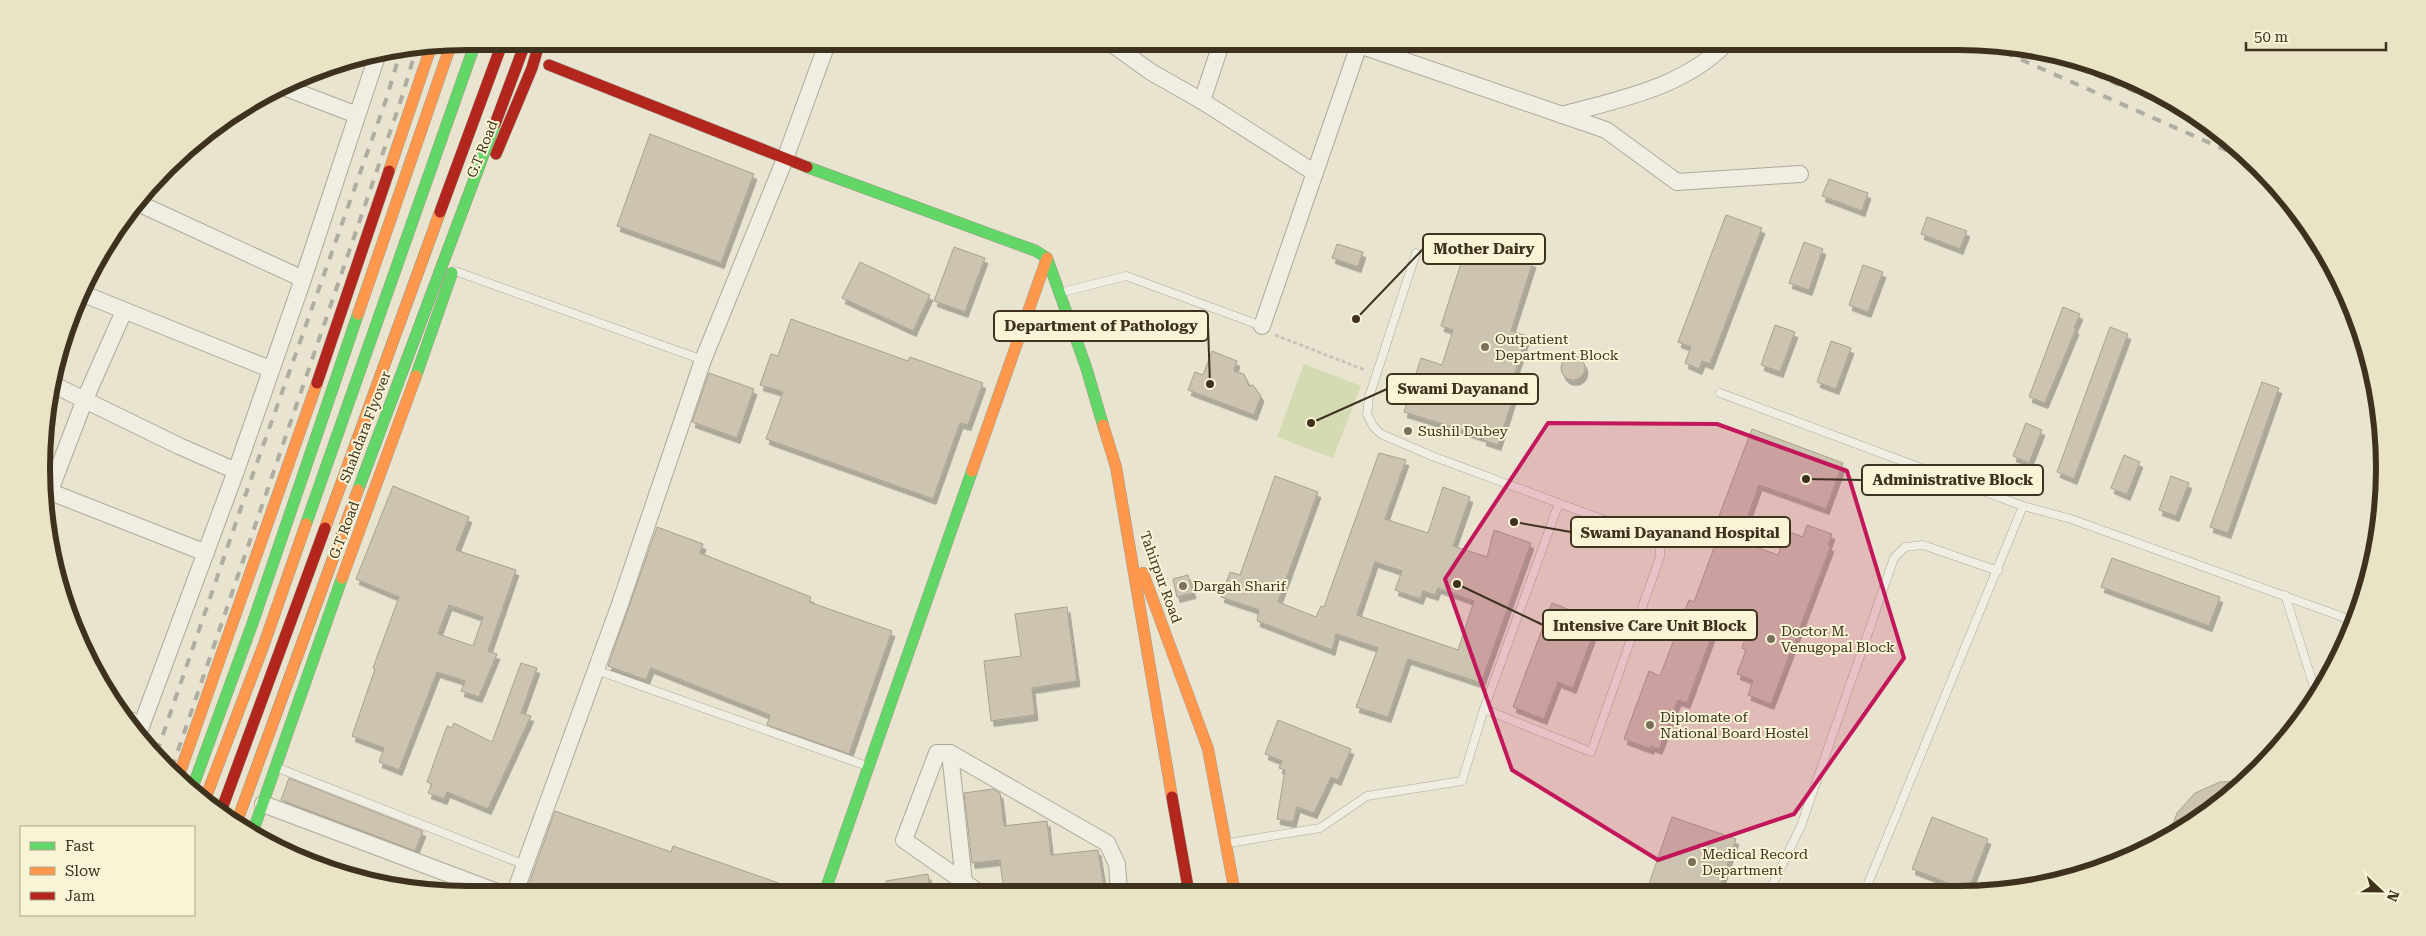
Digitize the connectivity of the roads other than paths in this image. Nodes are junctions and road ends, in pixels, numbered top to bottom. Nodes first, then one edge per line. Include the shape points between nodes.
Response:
1 (474, 50) edge
2 (495, 50) edge
3 (500, 50) edge
4 (523, 50) edge
5 (537, 50) edge
6 (546, 50) edge
7 (825, 50) edge
8 (1120, 50) edge
9 (1219, 50) edge
10 (1358, 50) edge
11 (1380, 50) edge
12 (1720, 50) edge
13 (449, 51) edge
14 (429, 52) edge
15 (376, 60) edge
16 (549, 65) junction
17 (532, 68) junction
18 (291, 90) edge
19 (1202, 101) junction
20 (357, 115) junction
21 (1562, 115) junction
22 (785, 159) junction
23 (1315, 173) junction
24 (1800, 174) dead end
25 (143, 205) edge
26 (1416, 253) dead end
27 (1047, 258) junction
28 (452, 270) junction
29 (303, 279) junction
30 (1061, 293) junction
31 (87, 296) edge
32 (124, 311) junction
33 (1262, 326) joint
34 (702, 360) junction
35 (270, 370) junction
36 (58, 387) edge
37 (1720, 394) dead end
38 (85, 399) junction
39 (236, 470) junction
40 (51, 486) edge
41 (51, 494) edge
42 (1559, 503) junction
43 (2023, 506) junction
44 (1124, 520) junction
45 (206, 553) junction
46 (1998, 571) junction
47 (2285, 595) junction
48 (2348, 619) edge
49 (596, 670) junction
50 (2314, 687) edge
51 (1484, 709) junction
52 (141, 728) edge
53 (950, 753) junction
54 (276, 767) junction
55 (868, 767) junction
56 (180, 772) edge
57 (194, 784) edge
58 (207, 794) edge
59 (264, 804) junction
60 (223, 806) edge
61 (238, 817) edge
62 (255, 827) edge
63 (1226, 844) junction
64 (525, 865) junction
65 (964, 882) junction
66 (481, 886) edge
67 (517, 886) edge
68 (827, 886) edge
69 (970, 886) edge
70 (1118, 886) edge
71 (1188, 886) edge
72 (1234, 886) edge
73 (1772, 886) edge
74 (1867, 886) edge

1 - 58 main road, Shahdara Flyover via 263,647
2 - 17 main road
3 - 60 main road, Shahdara Flyover, bridge
4 - 61 main road, Shahdara Flyover, bridge
5 - 17 main road, G.T Road
6 - 16 main road
7 - 22 street
8 - 19 street
9 - 19 street
10 - 23 street
11 - 21 street
12 - 21 street via 1654,90
13 - 57 main road via 254,622
14 - 56 main road via 209,697
15 - 20 street
16 - 17 main road
16 - 22 main road
17 - 28 main road, G.T Road via 484,181
18 - 20 street
19 - 23 street
20 - 29 street
21 - 24 street via 1606,130 1678,182
22 - 27 main road via 1036,251
22 - 34 street
23 - 33 street
25 - 29 street
26 - 42 lane via 1369,397 1367,414 1373,426 1381,434 1432,456
27 - 30 main road
27 - 55 main road
28 - 34 lane
28 - 54 main road, G.T Road
29 - 35 street
30 - 33 lane via 1126,276
30 - 44 main road via 1116,467
31 - 32 street
32 - 35 street
32 - 38 street
34 - 49 street
35 - 39 street
36 - 38 street
37 - 43 lane
38 - 39 street via 179,446
38 - 40 street
39 - 45 street
41 - 45 street
42 - 51 lane
42 - 51 lane via 1650,537 1660,544 1660,557 1591,752
43 - 46 lane
43 - 47 lane via 2071,519
44 - 63 main road, Tahirpur Road via 1184,697 1208,749
44 - 71 main road, Tahirpur Road via 1160,702
45 - 52 street
46 - 73 lane via 1923,545 1905,547 1894,558 1801,826
46 - 74 lane
47 - 48 lane
47 - 50 lane
49 - 55 lane
49 - 64 street
51 - 63 lane via 1462,781 1367,796 1320,828
53 - 65 street
53 - 65 street via 937,753 904,840
53 - 70 street via 1107,843 1116,864
54 - 59 main road, G.T Road
54 - 64 lane
55 - 68 main road
59 - 62 main road, G.T Road
59 - 66 street
63 - 72 main road, Tahirpur Road
64 - 67 street
65 - 69 street

